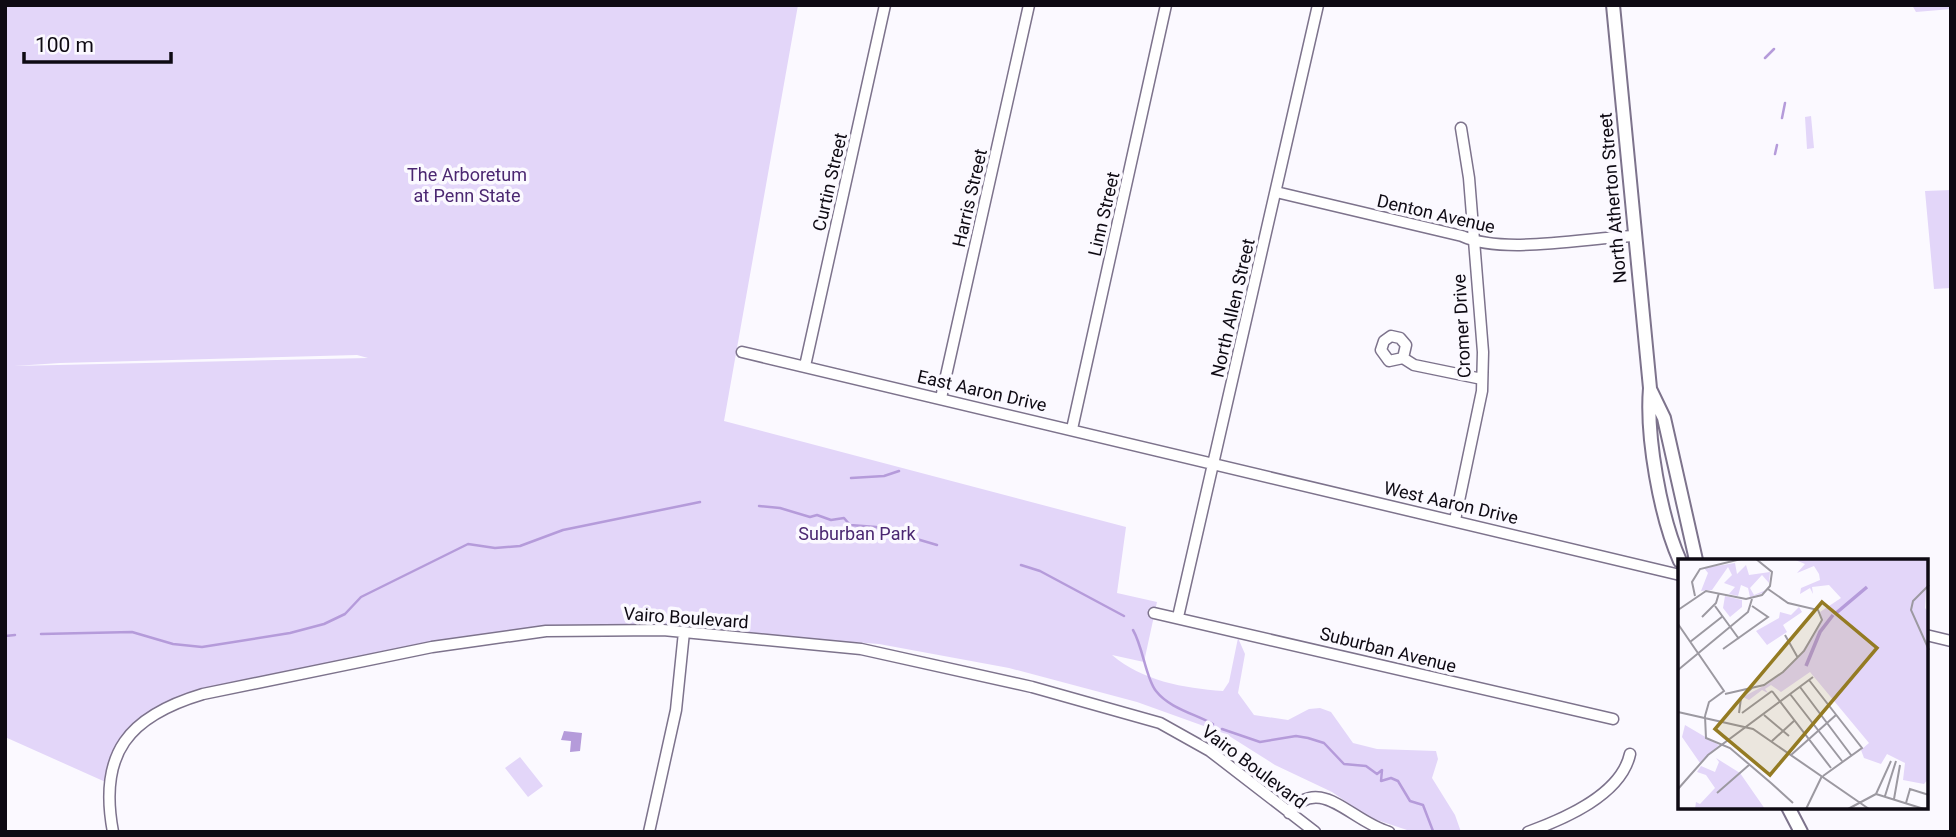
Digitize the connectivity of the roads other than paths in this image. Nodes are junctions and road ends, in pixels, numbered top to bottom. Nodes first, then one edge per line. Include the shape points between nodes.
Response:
1 (885, 5) edge
2 (1029, 5) edge
3 (1166, 5) edge
4 (1318, 5) edge
5 (1613, 5) edge
6 (1461, 128) dead end
7 (1276, 192) junction
8 (1633, 236) junction
9 (1474, 242) junction
10 (742, 352) dead end
11 (1403, 358) dead end
12 (805, 366) junction
13 (1482, 379) junction
14 (1650, 388) junction
15 (941, 398) junction
16 (1072, 429) junction
17 (1214, 463) junction
18 (1455, 520) junction
19 (1679, 559) edge
20 (1696, 559) edge
21 (1678, 575) edge
22 (1154, 612) dead end
23 (1178, 617) junction
24 (684, 632) junction
25 (1928, 635) edge
26 (1951, 641) edge
27 (1614, 719) dead end
28 (1630, 754) dead end
29 (1789, 809) edge
30 (1289, 813) junction
31 (113, 832) edge
32 (649, 832) edge
33 (1315, 832) edge
34 (1389, 832) edge
35 (1528, 832) edge
36 (1801, 832) edge

1 - 12 street, Curtin Street
2 - 15 street, Harris Street
3 - 16 street, Linn Street
4 - 7 street, North Allen Street
5 - 8 main road, North Atherton Street
6 - 9 street, Cromer Drive
7 - 9 street, Denton Avenue
7 - 17 street, North Allen Street
8 - 9 street, Denton Avenue via 1514,245
8 - 14 main road, North Atherton Street
9 - 13 street, Cromer Drive
10 - 12 street, East Aaron Drive
11 - 13 street via 1414,365
12 - 15 street, East Aaron Drive
13 - 18 street, Cromer Drive
14 - 19 main road, North Atherton Street via 1647,419
14 - 20 main road, North Atherton Street via 1664,418
15 - 16 street, East Aaron Drive
16 - 17 street, East Aaron Drive
17 - 18 street, West Aaron Drive
17 - 23 street, North Allen Street
18 - 21 street, West Aaron Drive
22 - 23 street, Suburban Avenue
23 - 27 street, Suburban Avenue
24 - 30 street, Vairo Boulevard via 894,654 1122,711 1185,736
24 - 31 street, Vairo Boulevard via 576,629 489,637 172,703 139,724 116,759 109,790
24 - 32 street via 676,710
25 - 26 street
28 - 35 street via 1622,773 1603,793
29 - 36 main road
30 - 33 street, Vairo Boulevard
30 - 34 street via 1304,797 1318,795

